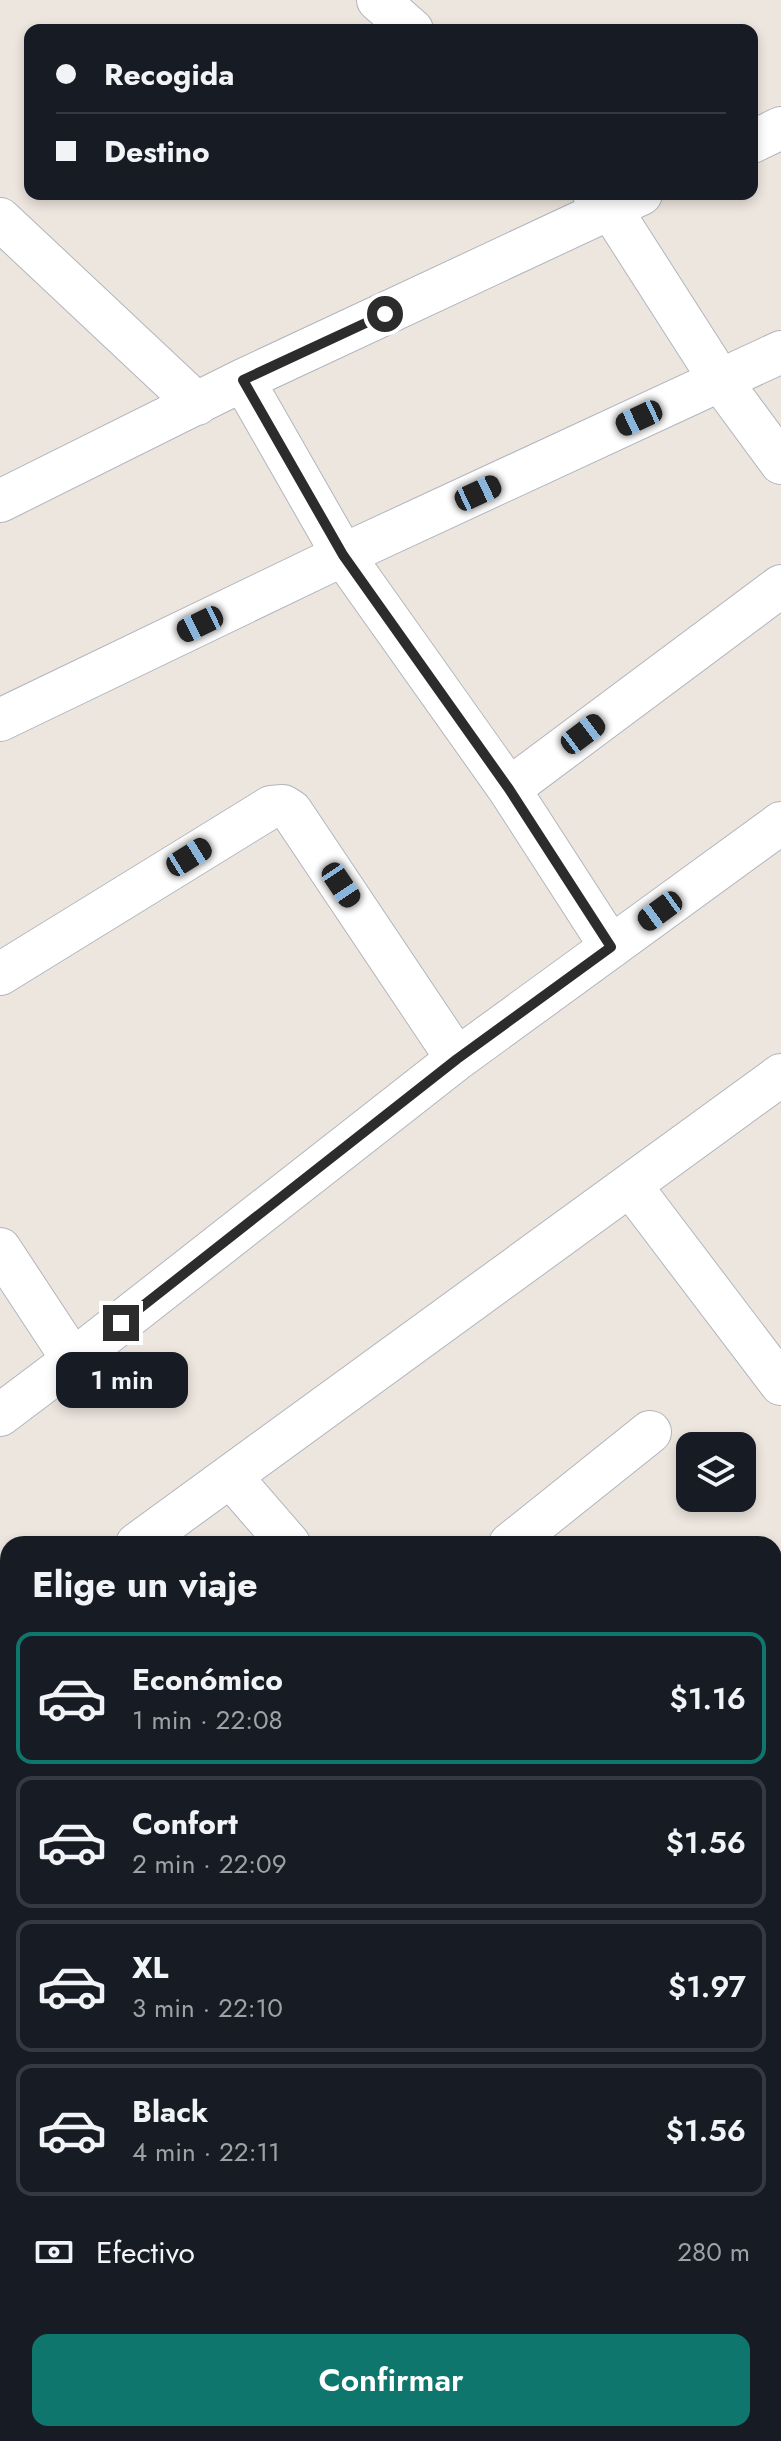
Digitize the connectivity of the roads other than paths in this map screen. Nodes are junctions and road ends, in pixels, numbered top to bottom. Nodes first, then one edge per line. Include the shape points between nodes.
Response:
1 (378, 0) edge
2 (405, 24) edge
3 (781, 128) edge
4 (758, 139) edge
5 (613, 200) edge
6 (616, 200) edge
7 (0, 219) edge
8 (781, 352) edge
9 (243, 380) junction
10 (720, 380) junction
11 (197, 404) junction
12 (781, 463) edge
13 (0, 501) edge
14 (343, 555) junction
15 (781, 586) edge
16 (0, 720) edge
17 (509, 789) junction
18 (781, 823) edge
19 (611, 947) junction
20 (0, 974) edge
21 (457, 1059) junction
22 (781, 1075) edge
23 (630, 1185) junction
24 (0, 1249) edge
25 (73, 1360) junction
26 (781, 1384) edge
27 (0, 1415) edge
28 (650, 1432) dead end
29 (231, 1477) junction
30 (148, 1536) edge
31 (282, 1536) edge
32 (520, 1536) edge

1 - 2 street
3 - 4 street
5 - 9 street
6 - 10 street
7 - 11 street
8 - 10 street
9 - 11 street
9 - 14 street
10 - 12 street
10 - 14 street
11 - 13 street
14 - 16 street
14 - 17 street
15 - 17 street
17 - 19 street
18 - 19 street
19 - 21 street
20 - 21 street via 271,807 283,806
21 - 25 street
22 - 23 street
23 - 26 street
23 - 29 street
24 - 25 street
25 - 27 street
28 - 32 street
29 - 30 street
29 - 31 street

